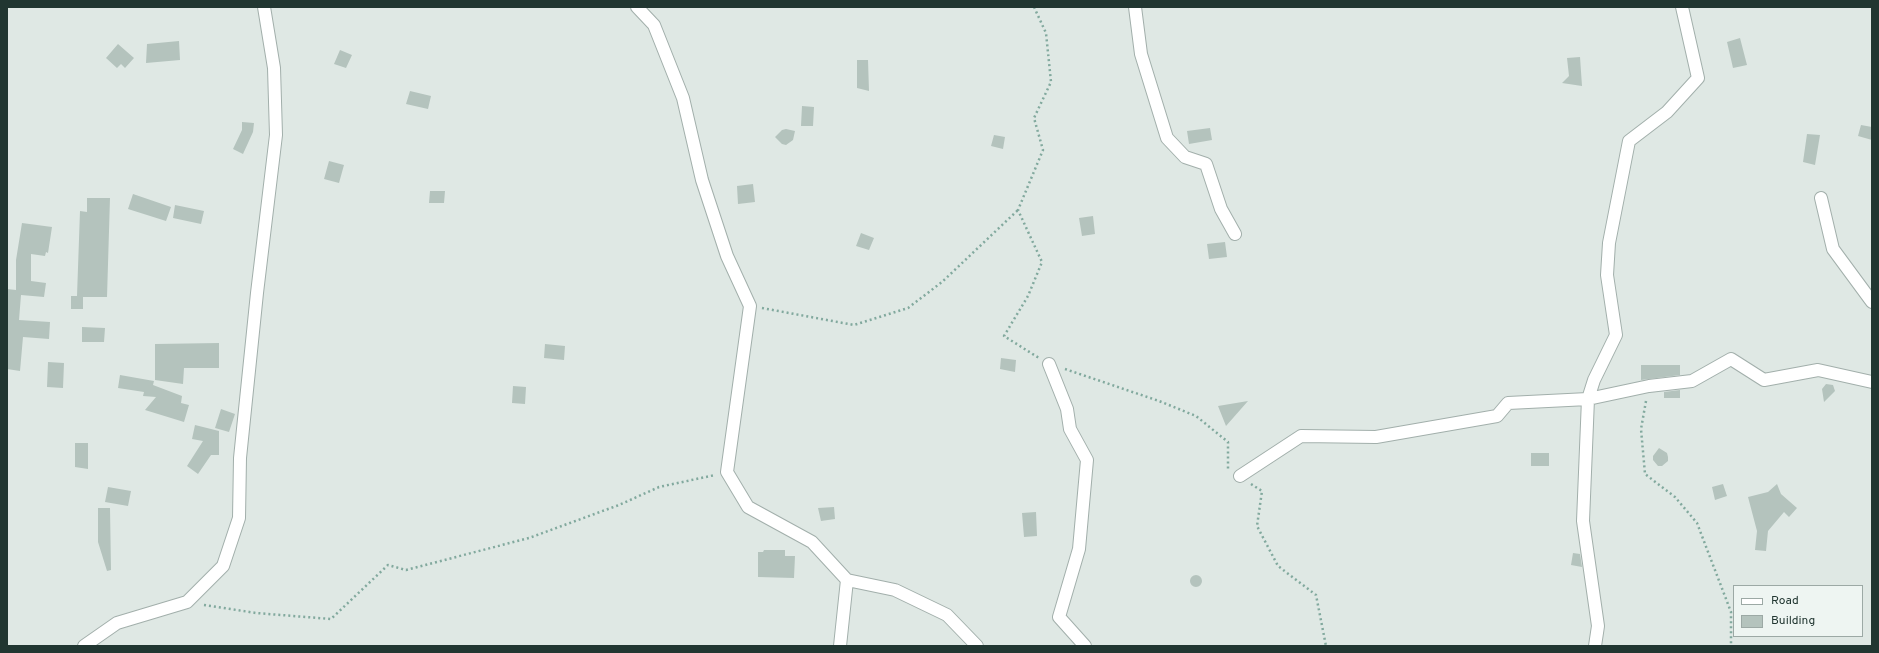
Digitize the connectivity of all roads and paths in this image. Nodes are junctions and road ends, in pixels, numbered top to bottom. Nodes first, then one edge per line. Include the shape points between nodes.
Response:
1 (264, 7) edge
2 (637, 7) edge
3 (1034, 7) edge
4 (1134, 7) edge
5 (1682, 7) edge
6 (1821, 198) dead end
7 (1018, 210) junction
8 (1235, 234) dead end
9 (1872, 302) edge
10 (750, 306) junction
11 (1049, 364) junction
12 (1872, 382) edge
13 (1649, 386) junction
14 (1588, 400) junction
15 (727, 472) junction
16 (1240, 476) junction
17 (847, 580) junction
18 (187, 602) junction
19 (84, 646) edge
20 (840, 646) edge
21 (977, 646) edge
22 (1085, 646) edge
23 (1326, 646) edge
24 (1595, 646) edge
25 (1731, 646) edge

1 - 18 street via 274,68 276,135 240,458 239,518 223,566
2 - 10 street via 654,25 683,98 704,188 727,256
3 - 7 path via 1046,33 1051,82 1034,118 1043,150
4 - 8 street via 1141,54 1167,138 1185,157 1206,164 1221,209
5 - 14 street via 1698,78 1667,112 1629,141 1609,243 1607,275 1616,335
6 - 9 street via 1833,250
7 - 10 path via 942,282 908,308 854,325
7 - 11 path via 1042,262 1028,296 1004,336
10 - 15 street
11 - 16 path via 1196,416 1228,442 1228,469
11 - 22 street via 1067,409 1070,429 1087,460 1079,549 1059,617
12 - 13 street via 1818,370 1764,380 1731,359 1692,381
13 - 14 street
13 - 25 path via 1641,429 1645,474 1675,497 1698,523 1731,612
14 - 16 street via 1508,403 1497,416 1376,437 1301,436
14 - 24 street via 1583,521 1598,626
15 - 17 street via 748,507 812,542
15 - 18 path via 659,487 619,505 529,538 406,570 388,565 332,619 256,613
16 - 23 path via 1262,491 1257,526 1278,566 1316,595
17 - 20 street
17 - 21 street via 895,590 947,615
18 - 19 street via 117,623

